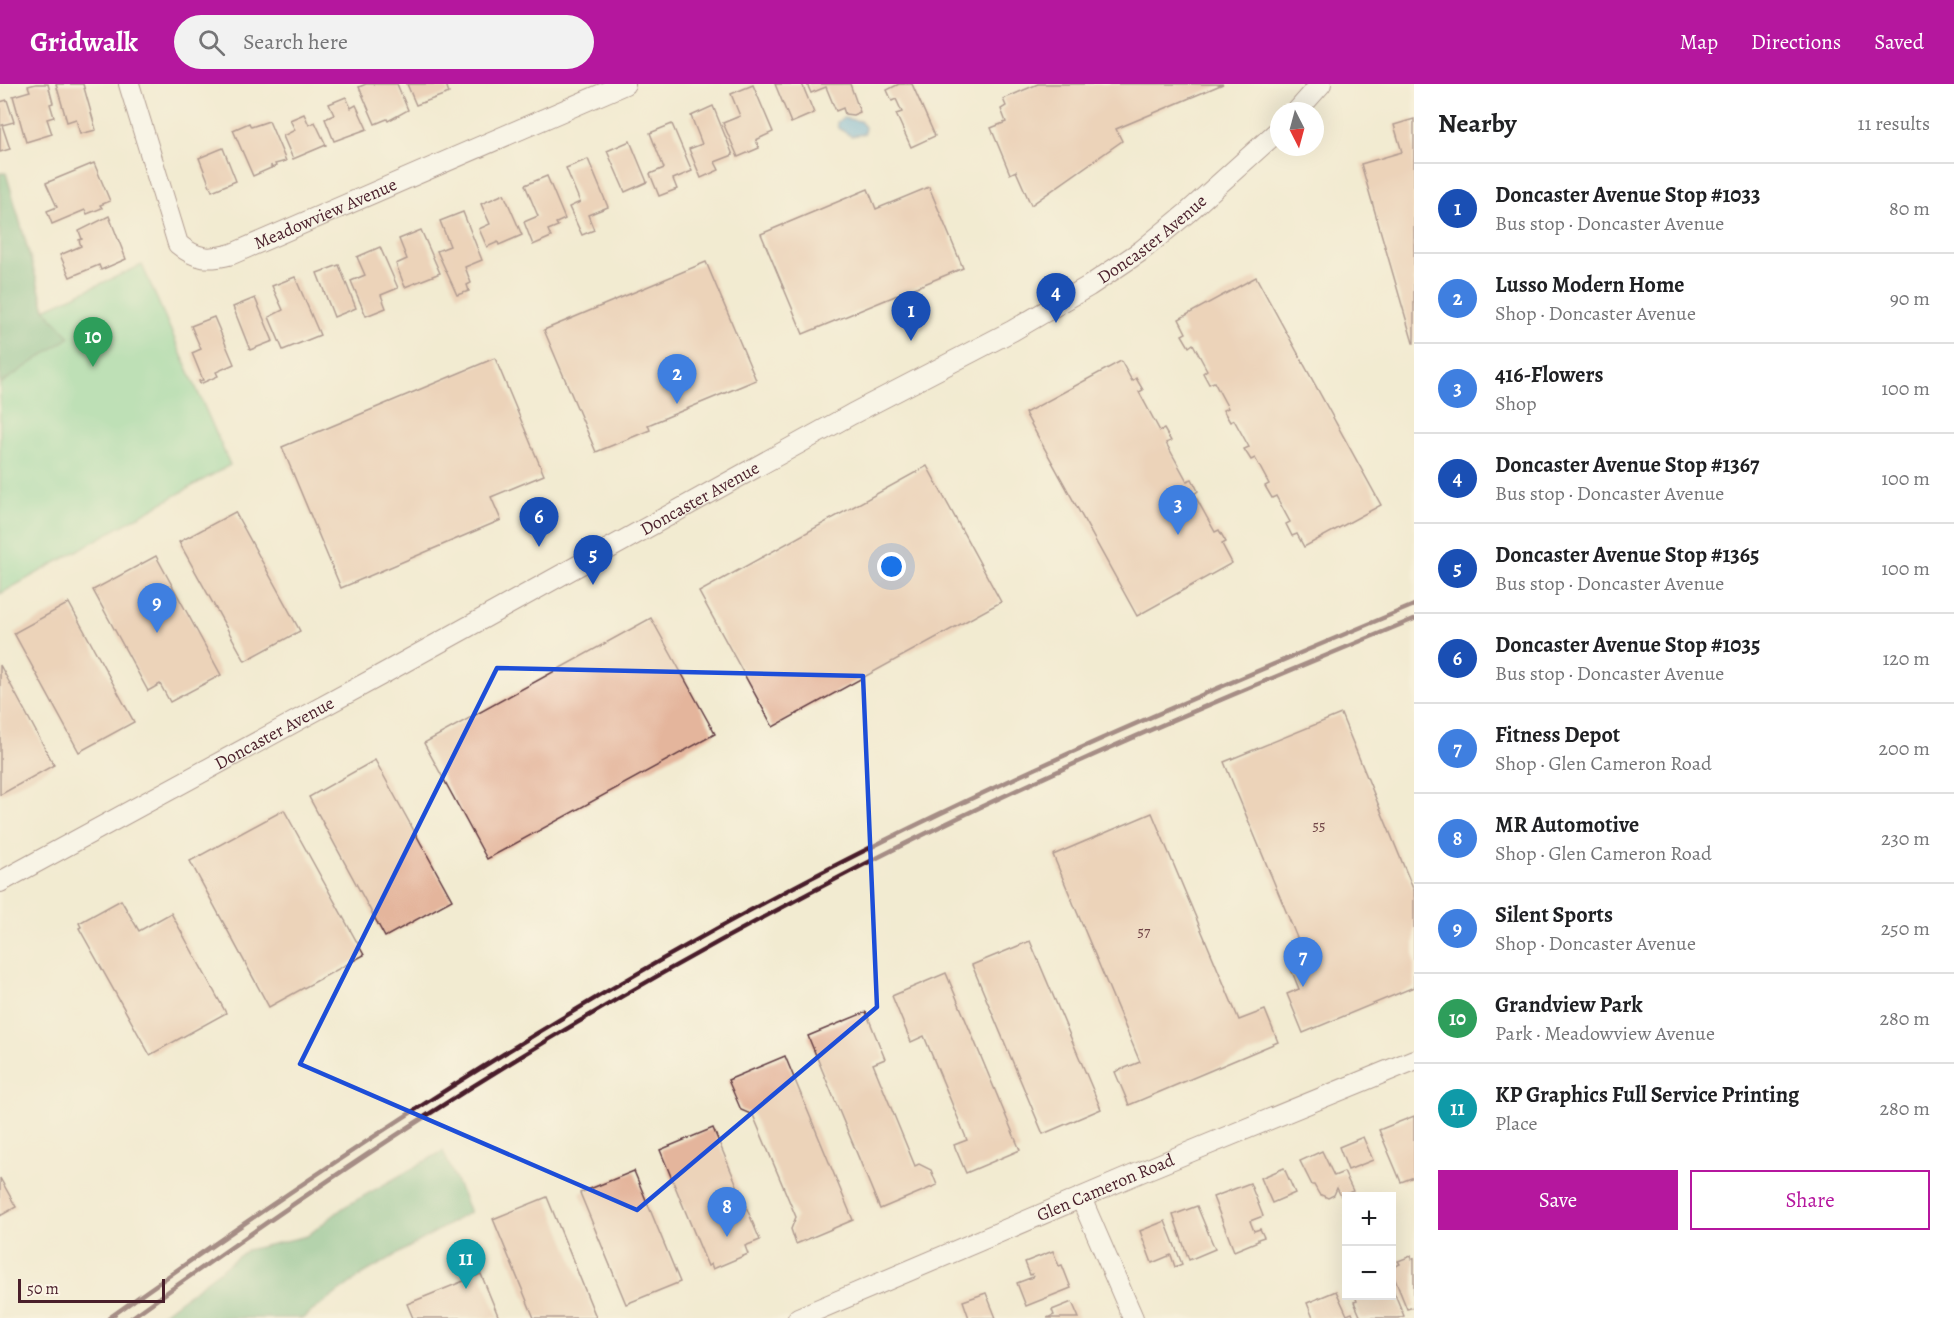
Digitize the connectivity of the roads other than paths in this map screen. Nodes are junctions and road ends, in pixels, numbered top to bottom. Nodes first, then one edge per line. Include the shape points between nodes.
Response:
1 (129, 84) edge
2 (626, 84) edge
3 (1321, 84) edge
4 (1305, 102) edge
5 (1270, 138) edge
6 (0, 882) edge
7 (1414, 1060) edge
8 (1081, 1198) junction
9 (798, 1318) edge
10 (1133, 1318) edge

1 - 2 street, Meadowview Avenue via 178,244 187,252 212,259 232,254
3 - 4 street
5 - 6 street, Doncaster Avenue via 1141,251 1089,286
7 - 8 street, Glen Cameron Road
8 - 9 street, Glen Cameron Road
8 - 10 street

